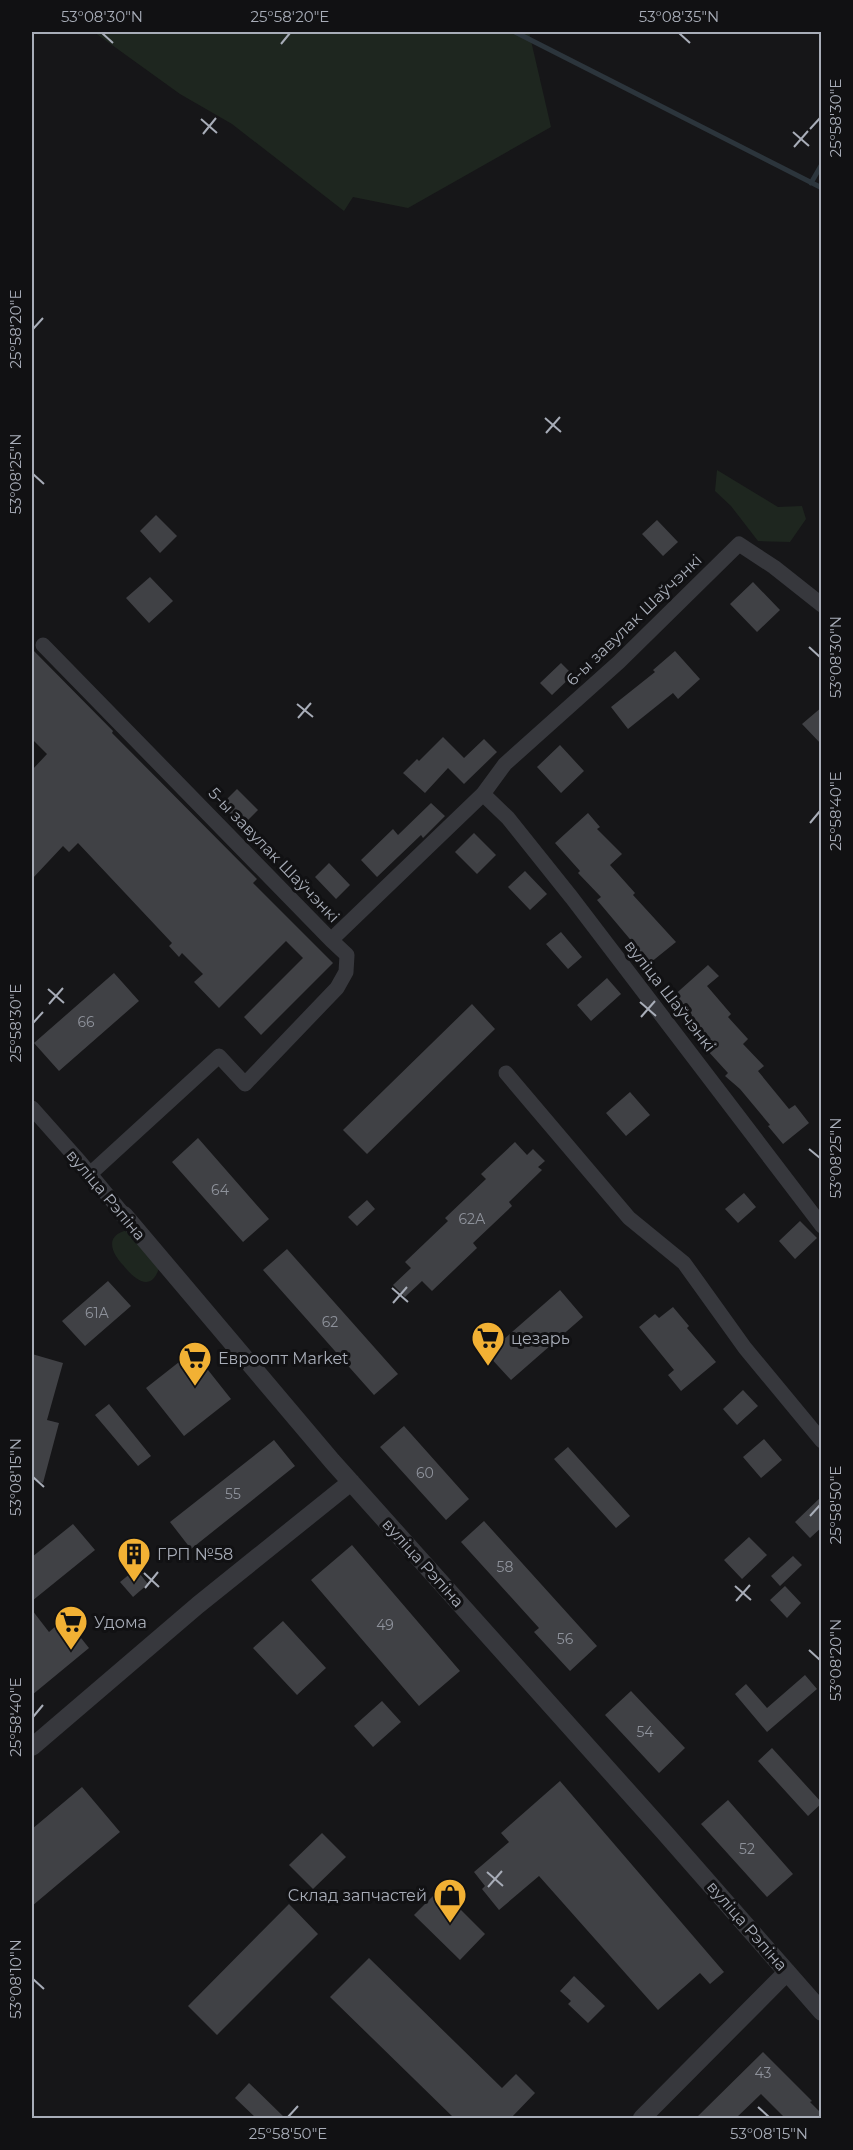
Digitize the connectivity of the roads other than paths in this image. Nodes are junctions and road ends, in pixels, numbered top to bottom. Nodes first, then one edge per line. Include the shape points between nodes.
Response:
1 (822, 605) edge
2 (43, 645) dead end
3 (483, 794) junction
4 (332, 940) junction
5 (506, 1073) dead end
6 (32, 1108) edge
7 (90, 1174) junction
8 (124, 1215) joint
9 (822, 1226) edge
10 (822, 1441) edge
11 (351, 1482) junction
12 (32, 1747) edge
13 (787, 1972) junction
14 (822, 2012) edge
15 (642, 2118) edge

1 - 3 street, 6-ы завулак Шаўчэнкі via 739,544 620,662 505,764
2 - 4 street, 5-ы завулак Шаўчэнкі
3 - 4 street, 5-ы завулак Шаўчэнкі
3 - 9 street, вуліца Шаўчэнкі via 508,818 572,898
4 - 7 street via 347,955 346,972 338,988 244,1084 219,1056
5 - 10 street via 629,1218 684,1263 745,1348
6 - 7 street, вуліца Рэпіна
7 - 8 street, вуліца Рэпіна
8 - 11 street, вуліца Рэпіна
11 - 12 street via 198,1605
11 - 13 street, вуліца Рэпіна
13 - 14 street, вуліца Рэпіна
13 - 15 street

